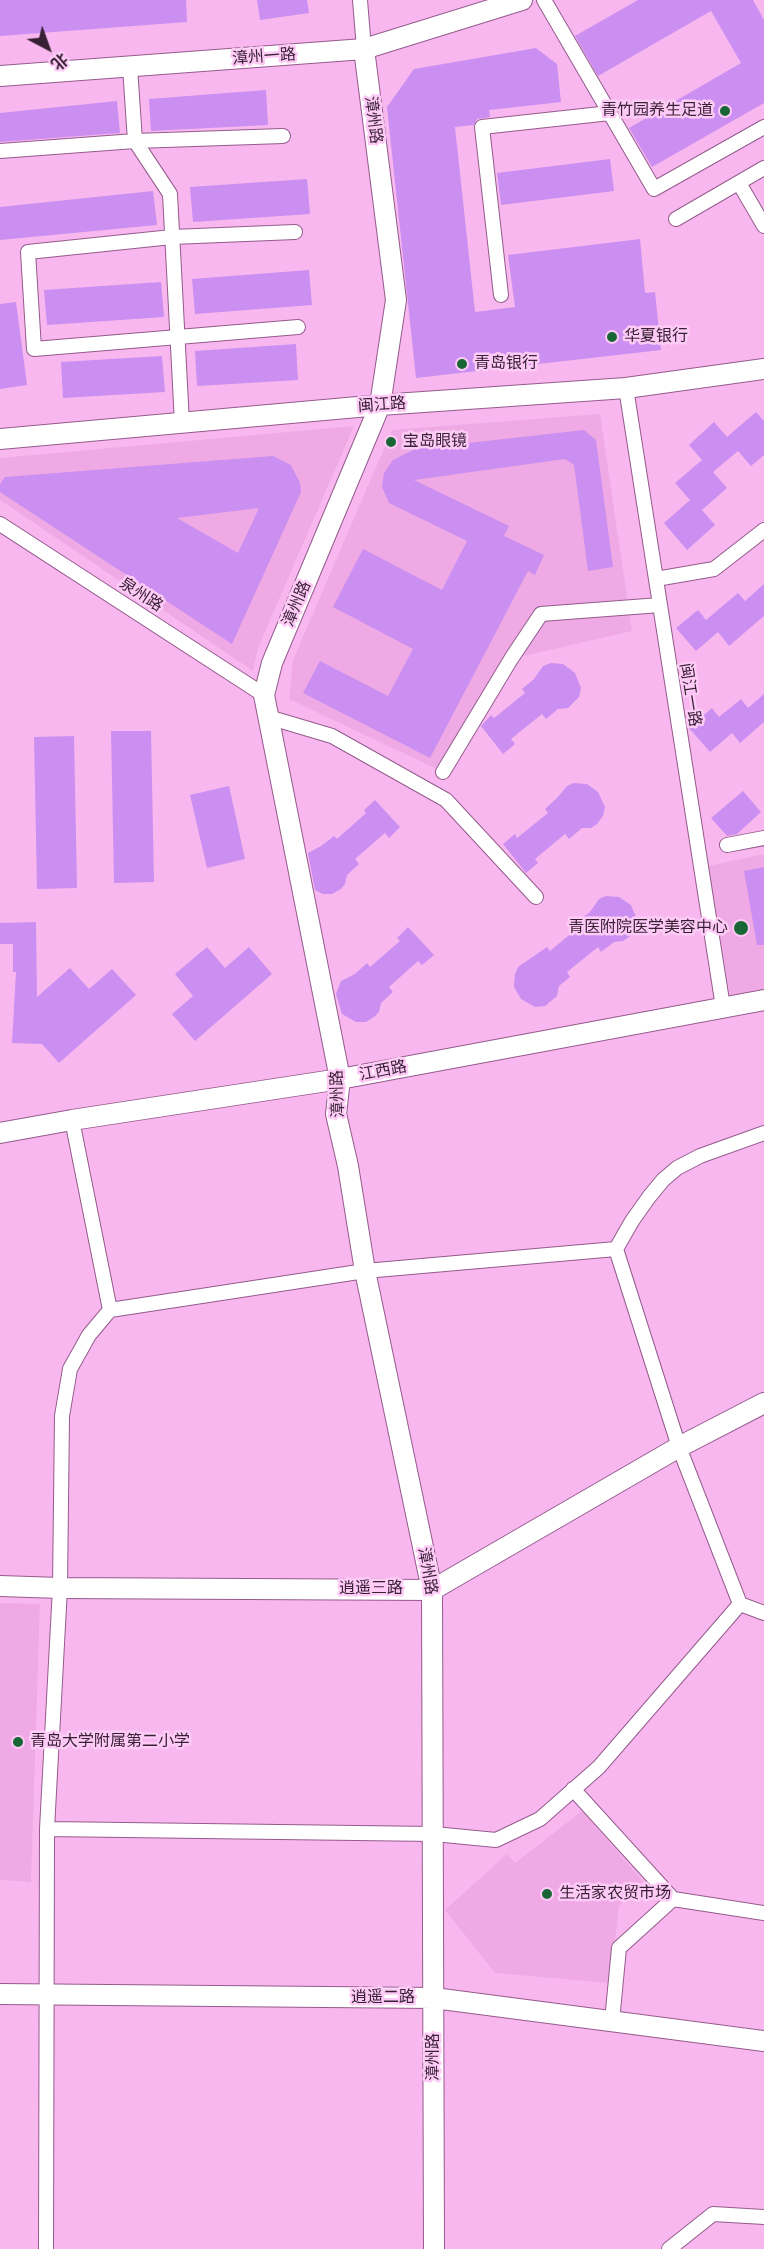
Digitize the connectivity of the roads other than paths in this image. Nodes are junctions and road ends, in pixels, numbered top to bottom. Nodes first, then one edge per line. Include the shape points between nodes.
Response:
1 (360, 0) edge
2 (522, 0) edge
3 (544, 0) edge
4 (364, 49) junction
5 (130, 67) junction
6 (0, 76) edge
7 (610, 113) junction
8 (764, 127) edge
9 (283, 136) dead end
10 (135, 141) junction
11 (0, 151) edge
12 (764, 168) edge
13 (739, 183) junction
14 (676, 219) dead end
15 (764, 226) edge
16 (295, 232) dead end
17 (172, 237) junction
18 (501, 295) dead end
19 (298, 327) dead end
20 (177, 338) junction
21 (764, 369) edge
22 (626, 388) junction
23 (380, 405) junction
24 (182, 423) junction
25 (0, 439) edge
26 (0, 524) edge
27 (764, 530) edge
28 (656, 579) junction
29 (660, 605) junction
30 (264, 695) junction
31 (268, 717) junction
32 (444, 772) dead end
33 (764, 838) edge
34 (727, 845) dead end
35 (536, 897) dead end
36 (764, 1000) edge
37 (723, 1007) junction
38 (340, 1079) junction
39 (72, 1120) junction
40 (0, 1133) edge
41 (764, 1133) edge
42 (616, 1249) junction
43 (365, 1271) junction
44 (110, 1310) junction
45 (764, 1403) edge
46 (679, 1447) junction
47 (0, 1586) edge
48 (60, 1588) junction
49 (432, 1590) junction
50 (740, 1604) junction
51 (764, 1613) edge
52 (573, 1789) junction
53 (47, 1828) junction
54 (434, 1834) junction
55 (673, 1899) junction
56 (764, 1913) edge
57 (0, 1994) edge
58 (47, 1995) junction
59 (434, 1998) junction
60 (612, 2021) junction
61 (764, 2040) edge
62 (764, 2217) edge
63 (46, 2249) edge
64 (434, 2249) edge
65 (669, 2249) edge

1 - 4 street, 漳州路
2 - 4 street, 漳州一路
3 - 7 street
4 - 5 street, 漳州一路
4 - 23 street, 漳州路 via 396,300
5 - 6 street, 漳州一路
5 - 10 street
7 - 8 street via 654,189
7 - 18 street via 482,127
9 - 10 street
10 - 11 street
10 - 17 street via 170,194
12 - 13 street
13 - 14 street
13 - 15 street
16 - 17 street
17 - 20 street
17 - 20 street via 28,252 34,349
19 - 20 street
20 - 24 street
21 - 22 street, 闽江路
22 - 23 street, 闽江路
22 - 28 street, 闽江一路
23 - 24 street, 闽江路
23 - 30 street, 漳州路 via 272,663
24 - 25 street, 闽江路
26 - 30 street, 泉州路
27 - 28 street via 714,569
28 - 29 street, 闽江一路
29 - 32 street via 541,614
29 - 37 street, 闽江一路
30 - 31 street, 漳州路
31 - 35 street via 332,736 446,800
31 - 38 street, 漳州路
33 - 34 street
36 - 37 street, 江西路
37 - 38 street, 江西路
38 - 39 street, 江西路
38 - 43 street, 漳州路 via 336,1114
39 - 40 street, 江西路
39 - 44 street
41 - 42 street via 677,1168 649,1197
42 - 43 street
42 - 46 street
43 - 44 street
43 - 49 street, 漳州路
44 - 48 street via 89,1335 70,1369 62,1416
45 - 46 street
46 - 49 street
46 - 50 street
47 - 48 street, 逍遥三路
48 - 49 street, 逍遥三路
48 - 53 street
49 - 54 street, 漳州路
50 - 51 street
50 - 52 street via 599,1767
52 - 54 street via 540,1819 496,1840
52 - 55 street
53 - 54 street
53 - 58 street
54 - 59 street, 漳州路
55 - 56 street
55 - 60 street via 619,1948
57 - 58 street, 逍遥二路
58 - 59 street, 逍遥二路
58 - 63 street
59 - 60 street, 逍遥二路
59 - 64 street, 漳州路
60 - 61 street, 逍遥二路
62 - 65 street via 713,2214

